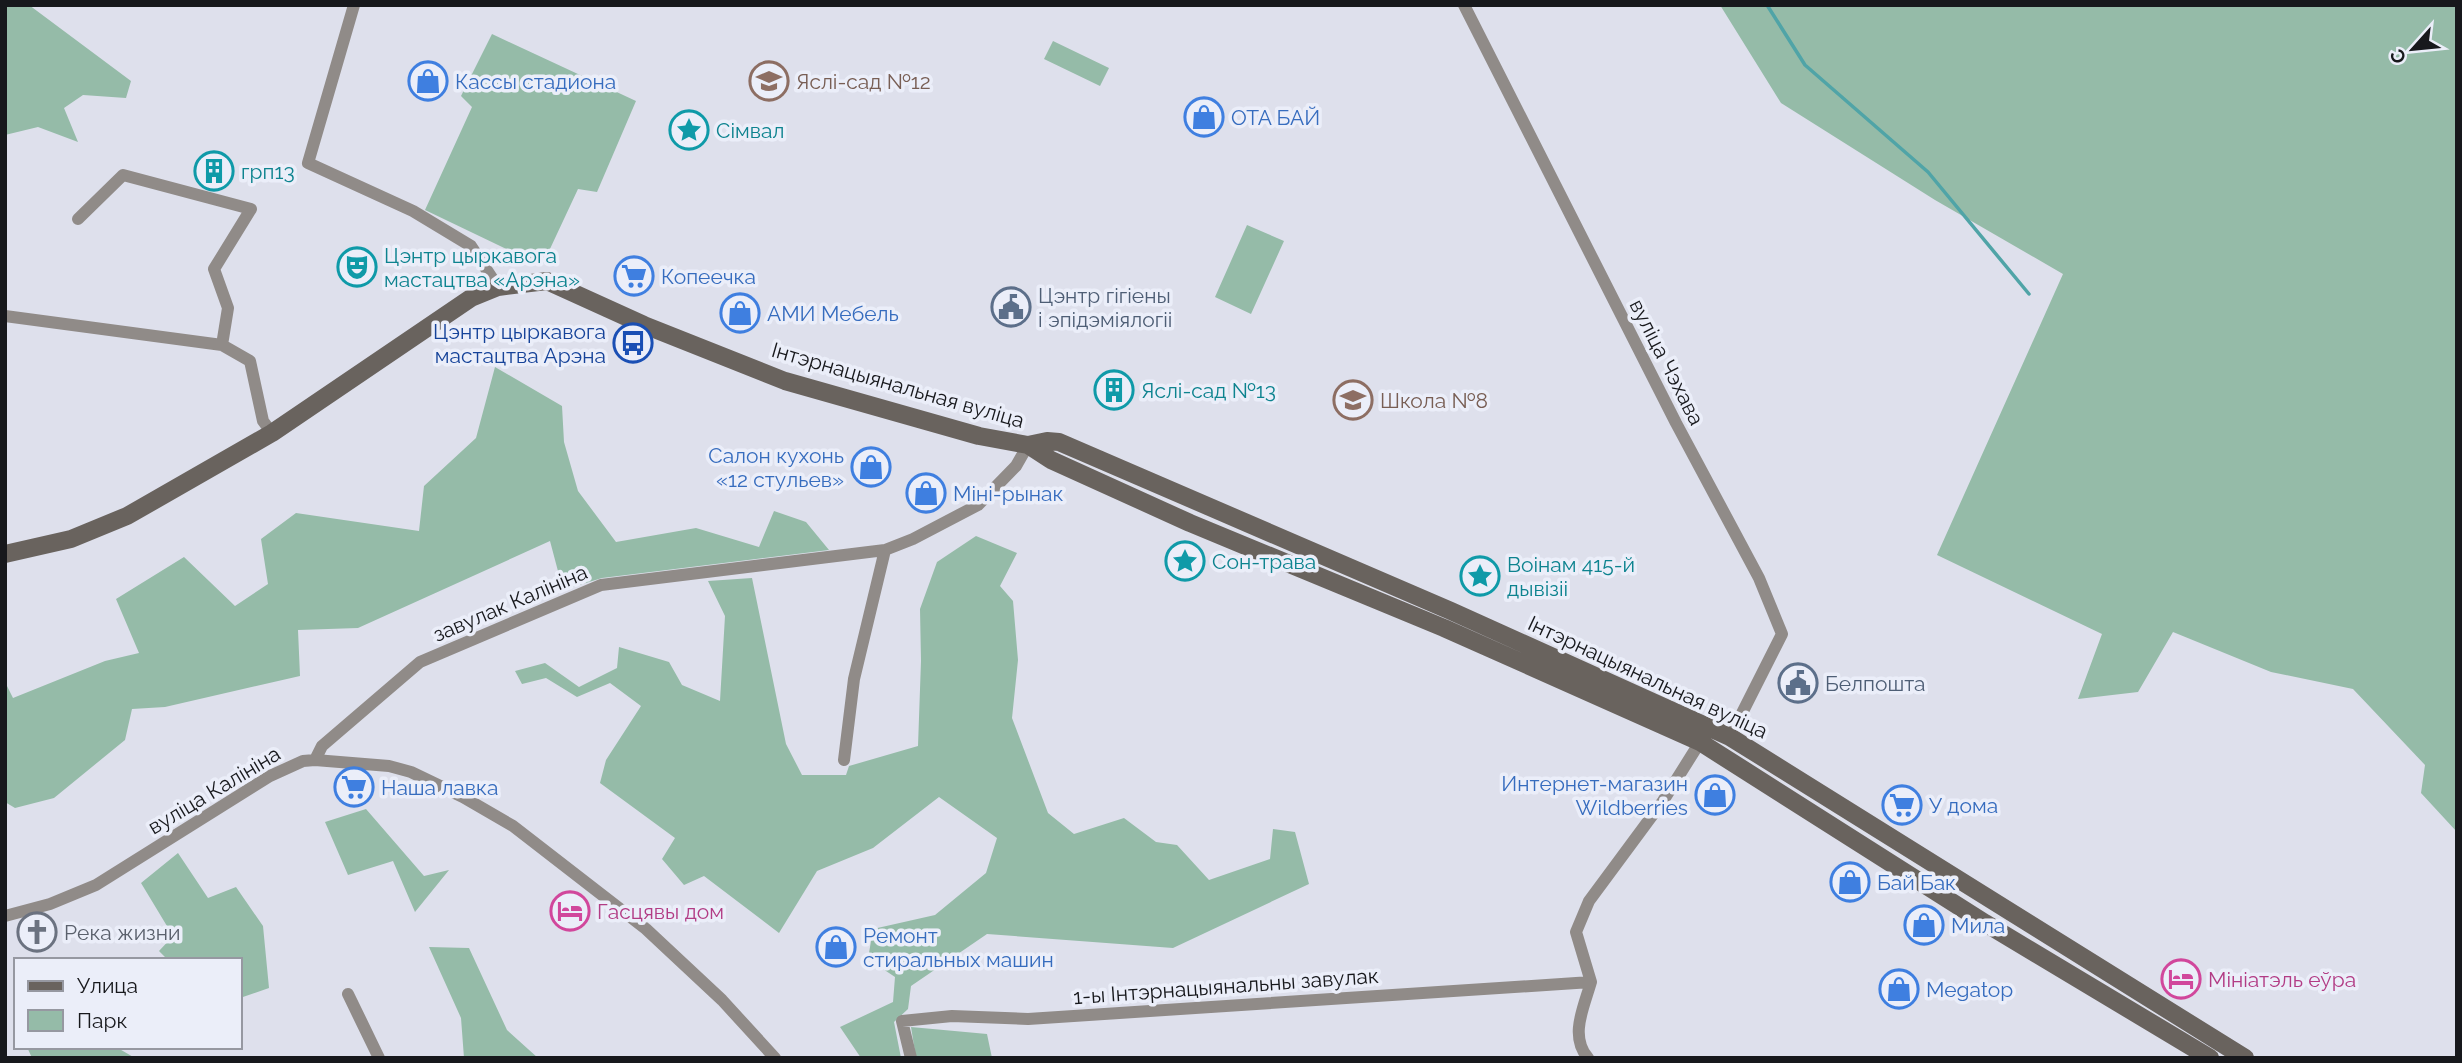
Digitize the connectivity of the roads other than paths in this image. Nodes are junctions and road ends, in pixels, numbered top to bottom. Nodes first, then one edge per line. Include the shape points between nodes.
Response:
1 (354, 5) edge
2 (1464, 5) edge
3 (78, 219) dead end
4 (498, 287) junction
5 (5, 316) edge
6 (222, 345) junction
7 (272, 433) junction
8 (1028, 445) junction
9 (885, 550) junction
10 (5, 554) edge
11 (1730, 737) junction
12 (1700, 742) junction
13 (315, 760) junction
14 (844, 760) dead end
15 (5, 916) edge
16 (1591, 982) junction
17 (348, 995) dead end
18 (379, 1058) edge
19 (775, 1058) edge
20 (911, 1058) edge
21 (1588, 1058) edge
22 (2210, 1058) edge
23 (2245, 1058) edge

1 - 4 street via 308,163 413,211 471,246
2 - 11 street, вуліца Чэхава via 1759,578 1782,634
3 - 6 street via 123,175 251,209 214,269 228,308
4 - 7 main road, Інтэрнацыянальная вуліца via 471,298
4 - 8 main road, Інтэрнацыянальная вуліца via 547,281 785,381 979,436
5 - 6 street
6 - 7 street via 250,360 263,421
7 - 10 main road, Інтэрнацыянальная вуліца via 100,529
8 - 9 street, завулак Калініна via 1016,466 978,505
8 - 11 main road, Інтэрнацыянальная вуліца via 1059,442
8 - 12 main road, Інтэрнацыянальная вуліца via 1051,460 1191,523 1444,628
9 - 13 street, завулак Калініна via 601,585 420,662 322,746
9 - 14 street via 854,679
11 - 23 main road, Інтэрнацыянальная вуліца
12 - 16 street via 1588,901 1576,932
12 - 22 main road, Інтэрнацыянальная вуліца via 1985,923
13 - 15 street, вуліца Калініна via 270,776 96,885
13 - 19 street, вуліца Калініна via 411,772 513,826 646,929 722,1000
16 - 20 street, 1-ы Інтэрнацыянальны завулак via 1028,1019 952,1016 902,1021
16 - 21 street via 1577,1033
17 - 18 street

